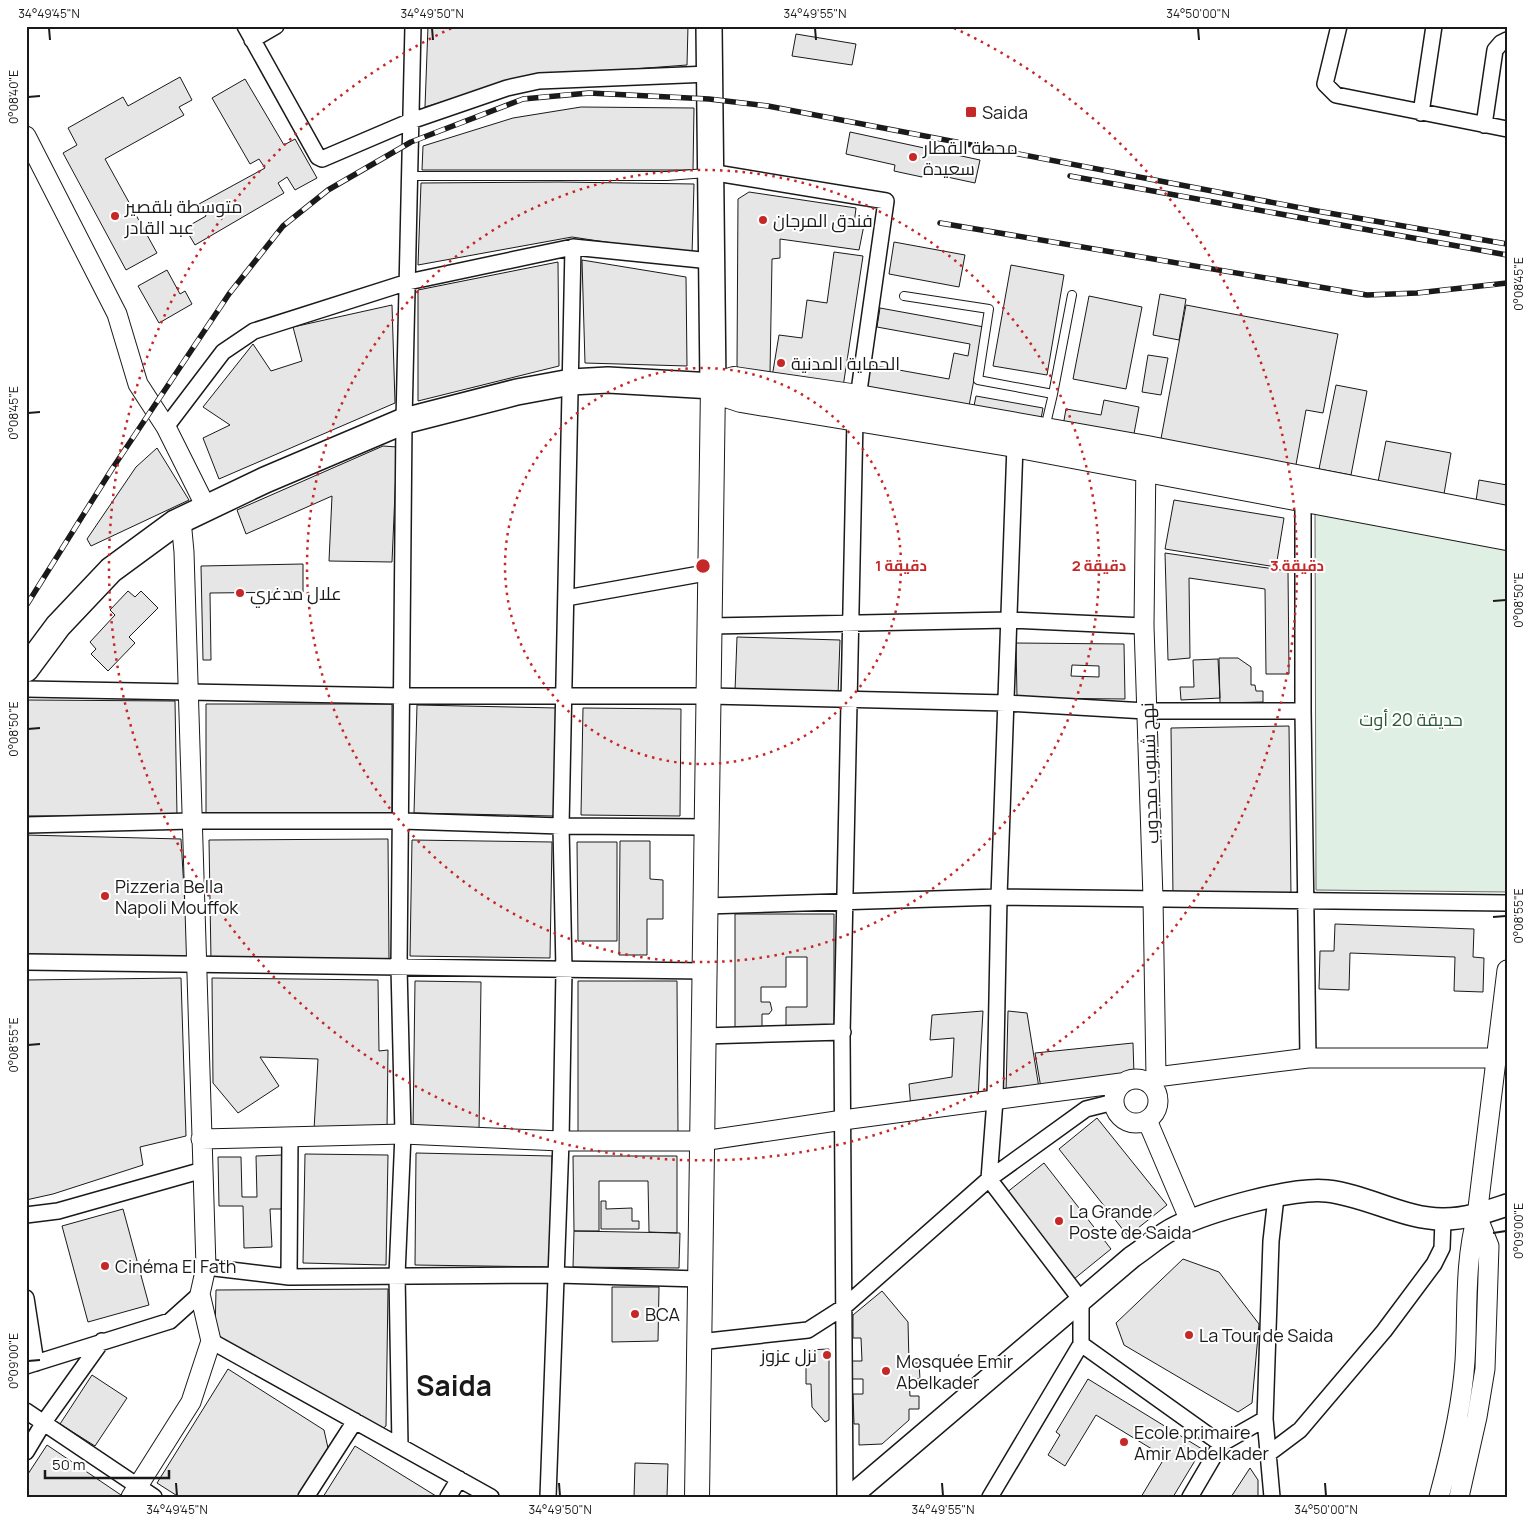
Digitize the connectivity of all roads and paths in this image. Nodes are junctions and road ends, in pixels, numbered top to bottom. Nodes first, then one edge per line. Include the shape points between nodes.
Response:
1 (244, 26) edge
2 (276, 26) edge
3 (413, 26) edge
4 (709, 26) edge
5 (1339, 26) edge
6 (1434, 26) edge
7 (252, 40) junction
8 (1507, 40) edge
9 (709, 74) junction
10 (1421, 113) junction
11 (411, 121) junction
12 (1484, 125) junction
13 (1507, 129) edge
14 (26, 136) edge
15 (710, 172) junction
16 (409, 176) junction
17 (573, 247) junction
18 (711, 261) junction
19 (408, 282) junction
20 (1072, 295) dead end
21 (904, 296) dead end
22 (571, 382) junction
23 (713, 386) junction
24 (1052, 394) junction
25 (856, 408) junction
26 (404, 421) junction
27 (166, 427) junction
28 (1045, 431) junction
29 (1017, 436) junction
30 (1146, 459) junction
31 (1303, 489) junction
32 (206, 507) junction
33 (1507, 518) edge
34 (181, 520) junction
35 (1507, 538) edge
36 (711, 572) junction
37 (566, 598) junction
38 (1009, 620) junction
39 (852, 623) junction
40 (710, 626) junction
41 (1144, 626) junction
42 (26, 669) edge
43 (26, 689) edge
44 (188, 691) junction
45 (401, 696) junction
46 (564, 696) junction
47 (709, 696) junction
48 (850, 700) junction
49 (1006, 703) junction
50 (1302, 710) junction
51 (1146, 712) junction
52 (192, 821) junction
53 (402, 821) junction
54 (26, 825) edge
55 (562, 826) junction
56 (707, 827) junction
57 (999, 897) junction
58 (1153, 898) junction
59 (1305, 900) junction
60 (846, 903) junction
61 (1507, 903) edge
62 (706, 906) junction
63 (26, 962) edge
64 (196, 965) junction
65 (399, 967) junction
66 (564, 970) junction
67 (1507, 970) edge
68 (705, 971) junction
69 (843, 1032) junction
70 (704, 1036) junction
71 (1308, 1058) junction
72 (1496, 1058) junction
73 (1151, 1081) junction
74 (1121, 1083) junction
75 (1078, 1088) junction
76 (995, 1100) junction
77 (1114, 1102) junction
78 (1086, 1109) junction
79 (843, 1120) junction
80 (1147, 1120) junction
81 (402, 1134) junction
82 (290, 1137) junction
83 (201, 1139) junction
84 (561, 1141) junction
85 (702, 1141) junction
86 (203, 1170) junction
87 (990, 1179) junction
88 (1276, 1197) junction
89 (1507, 1205) edge
90 (26, 1216) edge
91 (1477, 1216) junction
92 (1443, 1220) junction
93 (1190, 1221) junction
94 (206, 1266) junction
95 (397, 1275) junction
96 (557, 1275) junction
97 (289, 1277) junction
98 (700, 1279) junction
99 (200, 1294) junction
100 (26, 1298) edge
101 (1081, 1300) junction
102 (844, 1307) junction
103 (102, 1341) junction
104 (211, 1341) junction
105 (700, 1342) junction
106 (1080, 1344) junction
107 (31, 1365) edge
108 (26, 1411) edge
109 (1265, 1419) junction
110 (355, 1421) junction
111 (44, 1422) junction
112 (1221, 1444) junction
113 (400, 1446) junction
114 (26, 1452) edge
115 (1268, 1454) junction
116 (460, 1479) junction
117 (134, 1492) edge
118 (154, 1497) edge
119 (306, 1497) edge
120 (448, 1497) edge
121 (491, 1497) edge
122 (548, 1497) edge
123 (697, 1497) edge
124 (845, 1497) edge
125 (850, 1497) edge
126 (990, 1497) edge
127 (1190, 1497) edge
128 (1272, 1497) edge
129 (1439, 1497) edge
130 (1459, 1497) edge

1 - 7 street
2 - 7 street
3 - 11 street
4 - 9 highway
5 - 10 street via 1326,84 1331,90 1336,95
6 - 10 street
7 - 11 street via 318,157 328,158
8 - 12 street via 1495,50
9 - 11 street via 539,81 507,88
9 - 15 highway
10 - 12 street
11 - 16 street
12 - 13 street
14 - 27 street via 117,314 138,384
15 - 16 lane via 667,176
15 - 18 highway
15 - 25 street via 886,201
16 - 19 street
17 - 18 street
17 - 19 street
17 - 22 street
18 - 23 highway
19 - 26 street
19 - 27 street via 254,331 223,352
20 - 24 lane
21 - 24 lane via 989,309 978,380
22 - 23 highway via 608,380
22 - 26 highway via 517,392
22 - 37 street
23 - 25 main road via 741,400
23 - 36 main road
24 - 28 lane
25 - 29 main road
25 - 39 street
26 - 32 highway
26 - 45 street
27 - 32 street
28 - 29 main road
28 - 30 main road
29 - 30 main road
29 - 38 street
30 - 31 main road
30 - 41 street, نهج شيبوب مجدوب
31 - 33 main road
31 - 35 main road
31 - 50 street
32 - 34 highway
34 - 42 highway via 111,570 58,626
34 - 44 street
36 - 37 street
36 - 40 main road
37 - 46 street
38 - 39 street
38 - 41 street
38 - 49 street
39 - 40 street
39 - 48 street
40 - 47 main road
41 - 51 street, نهج شيبوب مجدوب
43 - 44 street
44 - 45 street
44 - 52 street
45 - 46 street
45 - 53 street
46 - 47 street
46 - 55 street
47 - 48 street
47 - 56 main road
48 - 49 street
48 - 60 street
49 - 51 street
49 - 57 street
50 - 51 street
50 - 59 street
51 - 58 street, نهج شيبوب مجدوب
52 - 53 street
52 - 54 street
52 - 64 street
53 - 55 street
53 - 65 street
55 - 56 street
55 - 66 street
56 - 62 main road
57 - 58 street
57 - 60 street
57 - 76 street
58 - 59 street
58 - 73 street, نهج شيبوب مجدوب
59 - 61 street
59 - 71 street
60 - 62 street
60 - 69 street
62 - 68 main road
63 - 64 street
64 - 65 street
64 - 83 street
65 - 66 street
65 - 81 street
66 - 68 street
66 - 84 street
67 - 72 street
68 - 70 main road
69 - 70 street
69 - 79 street
70 - 85 main road
71 - 72 street
71 - 73 street
72 - 91 street
73 - 74 street via 1133,1078
73 - 80 street via 1158,1099 1155,1113
74 - 75 street
74 - 77 street
75 - 76 street
75 - 78 street
76 - 79 street
76 - 87 street
77 - 78 street
77 - 80 street via 1114,1108 1122,1119 1136,1123
78 - 87 street
79 - 85 street
79 - 102 street
80 - 93 street
81 - 82 street
81 - 84 street
81 - 95 street
82 - 83 street
82 - 97 street
83 - 86 street
84 - 85 street
84 - 96 street
85 - 98 main road
86 - 90 street via 58,1211
86 - 94 street
87 - 101 street
87 - 102 street
88 - 92 main road via 1325,1190
88 - 93 main road
88 - 109 street via 1271,1241
89 - 91 main road
91 - 92 main road
91 - 129 street via 1468,1250 1465,1362 1458,1417
91 - 130 street via 1489,1246 1485,1369
92 - 115 street via 1442,1248 1429,1272 1300,1430
93 - 101 main road via 1175,1227 1132,1257
94 - 97 street
94 - 99 street
95 - 96 street
95 - 97 street
95 - 113 street
96 - 98 street
96 - 122 street
98 - 105 main road
99 - 103 street via 170,1321
99 - 104 street
100 - 107 street
101 - 106 street
101 - 125 main road
102 - 105 street via 808,1330
102 - 124 street
103 - 107 street
103 - 111 street
104 - 110 street
104 - 117 street via 191,1402
105 - 123 main road
106 - 112 street
106 - 126 street
108 - 111 street
109 - 112 street
109 - 115 street
110 - 113 street
110 - 119 street
111 - 114 street
111 - 117 street
112 - 127 street
113 - 116 street
115 - 128 street
116 - 120 street
116 - 121 street
117 - 118 street

